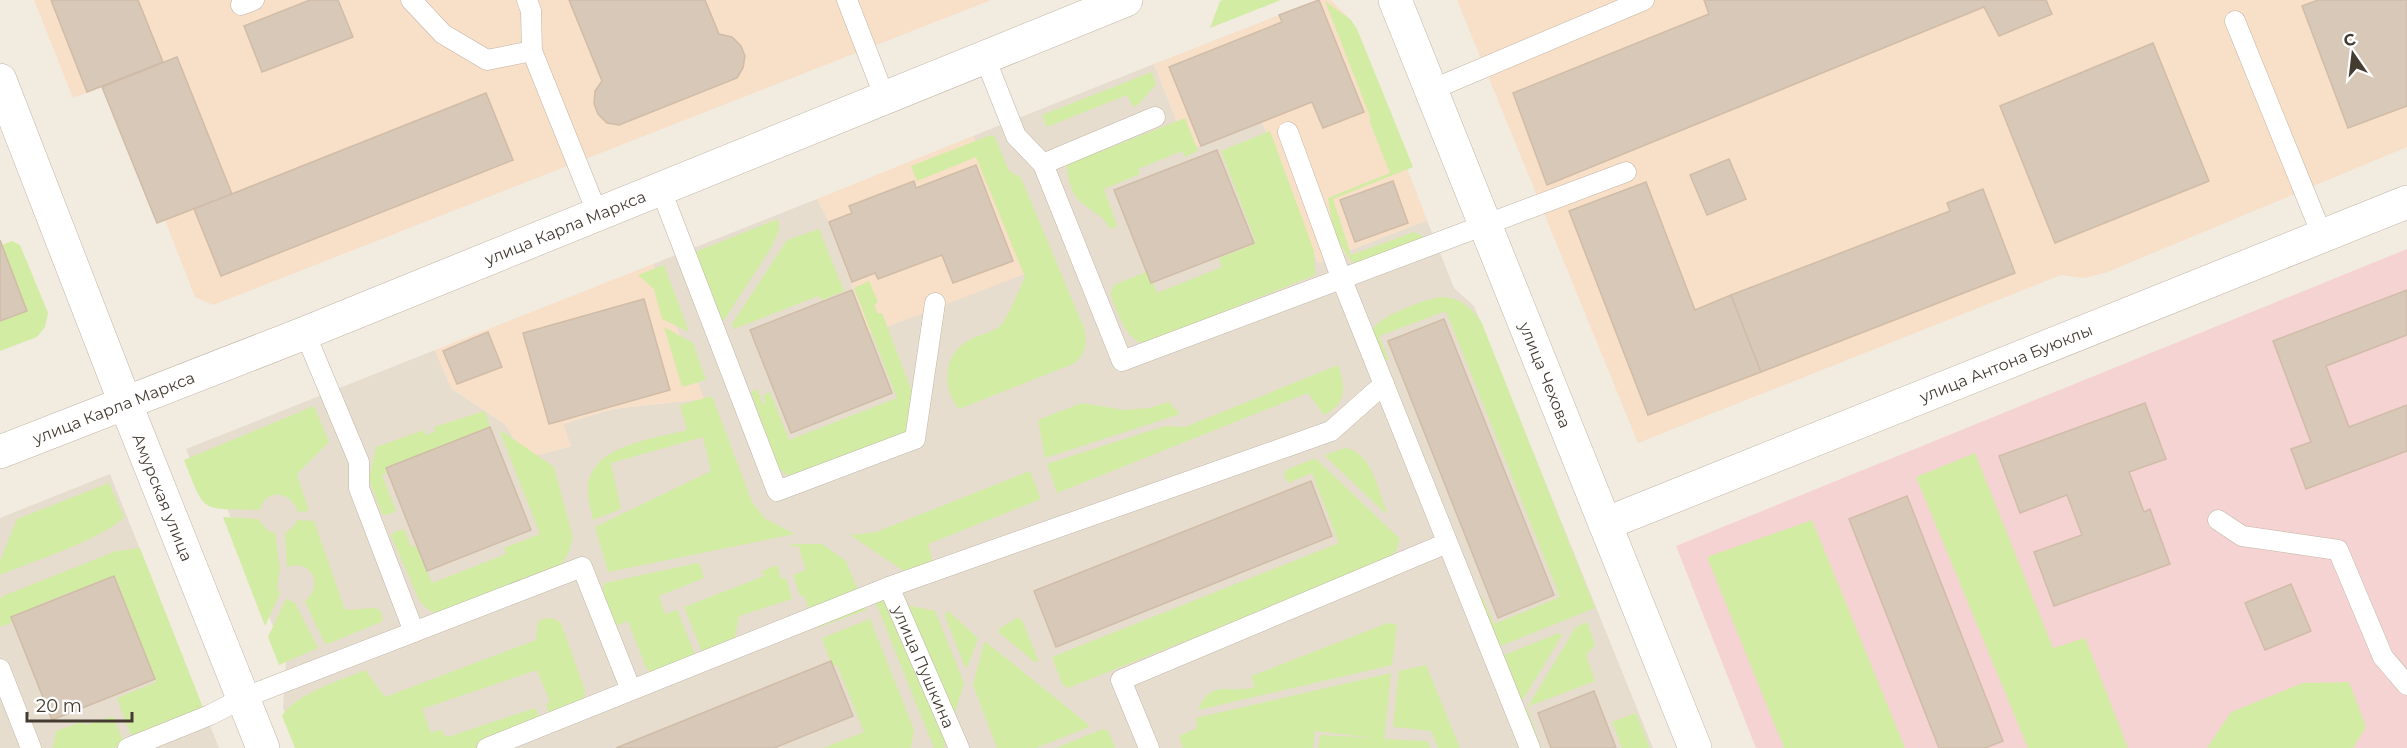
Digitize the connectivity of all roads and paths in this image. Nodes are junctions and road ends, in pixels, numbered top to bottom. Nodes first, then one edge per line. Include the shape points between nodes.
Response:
1 (411, 0) edge
2 (527, 0) edge
3 (847, 0) edge
4 (1126, 0) edge
5 (1395, 0) edge
6 (1644, 0) edge
7 (2235, 21) dead end
8 (532, 51) junction
9 (985, 57) junction
10 (0, 80) edge
11 (1431, 90) junction
12 (885, 98) junction
13 (1155, 117) dead end
14 (1288, 132) dead end
15 (1043, 165) junction
16 (1626, 172) dead end
17 (661, 190) junction
18 (2407, 202) edge
19 (598, 215) junction
20 (1485, 224) junction
21 (2322, 235) junction
22 (1342, 280) junction
23 (935, 303) dead end
24 (305, 333) junction
25 (1384, 384) junction
26 (126, 405) junction
27 (0, 452) edge
28 (2217, 520) dead end
29 (1605, 524) junction
30 (1447, 543) junction
31 (889, 587) junction
32 (414, 632) junction
33 (0, 669) edge
34 (2407, 685) edge
35 (631, 690) junction
36 (243, 698) junction
37 (31, 748) edge
38 (128, 748) edge
39 (263, 748) edge
40 (487, 748) edge
41 (959, 748) edge
42 (1149, 748) edge
43 (1530, 748) edge
44 (1695, 748) edge

1 - 8 lane via 442,34 487,60
2 - 8 lane
3 - 12 lane
4 - 9 street, улица Карла Маркса
5 - 11 street, улица Чехова
6 - 11 lane
7 - 21 lane
8 - 19 lane
9 - 12 street, улица Карла Маркса
9 - 15 lane via 1016,136
10 - 26 street, Амурская улица
11 - 20 street, улица Чехова
12 - 17 street, улица Карла Маркса
13 - 15 lane
14 - 22 lane
15 - 22 lane via 1122,361
16 - 20 lane
17 - 19 street, улица Карла Маркса
17 - 23 lane via 777,491 915,439
18 - 21 street, улица Антона Буюклы
19 - 24 street, улица Карла Маркса
20 - 22 lane
20 - 29 street, улица Чехова
21 - 29 street, улица Антона Буюклы
22 - 25 lane
24 - 26 street, улица Карла Маркса
24 - 32 lane via 359,462 359,488
25 - 30 lane
25 - 31 lane via 1331,431
26 - 27 street, улица Карла Маркса
26 - 36 street, Амурская улица
28 - 34 lane via 2242,536 2338,550 2383,657
29 - 44 street, улица Чехова
30 - 42 lane via 1121,680
30 - 43 lane
31 - 35 lane
31 - 41 lane, улица Пушкина
32 - 35 lane via 582,567
32 - 36 lane
33 - 37 lane
35 - 40 lane
36 - 38 lane
36 - 39 street, Амурская улица

